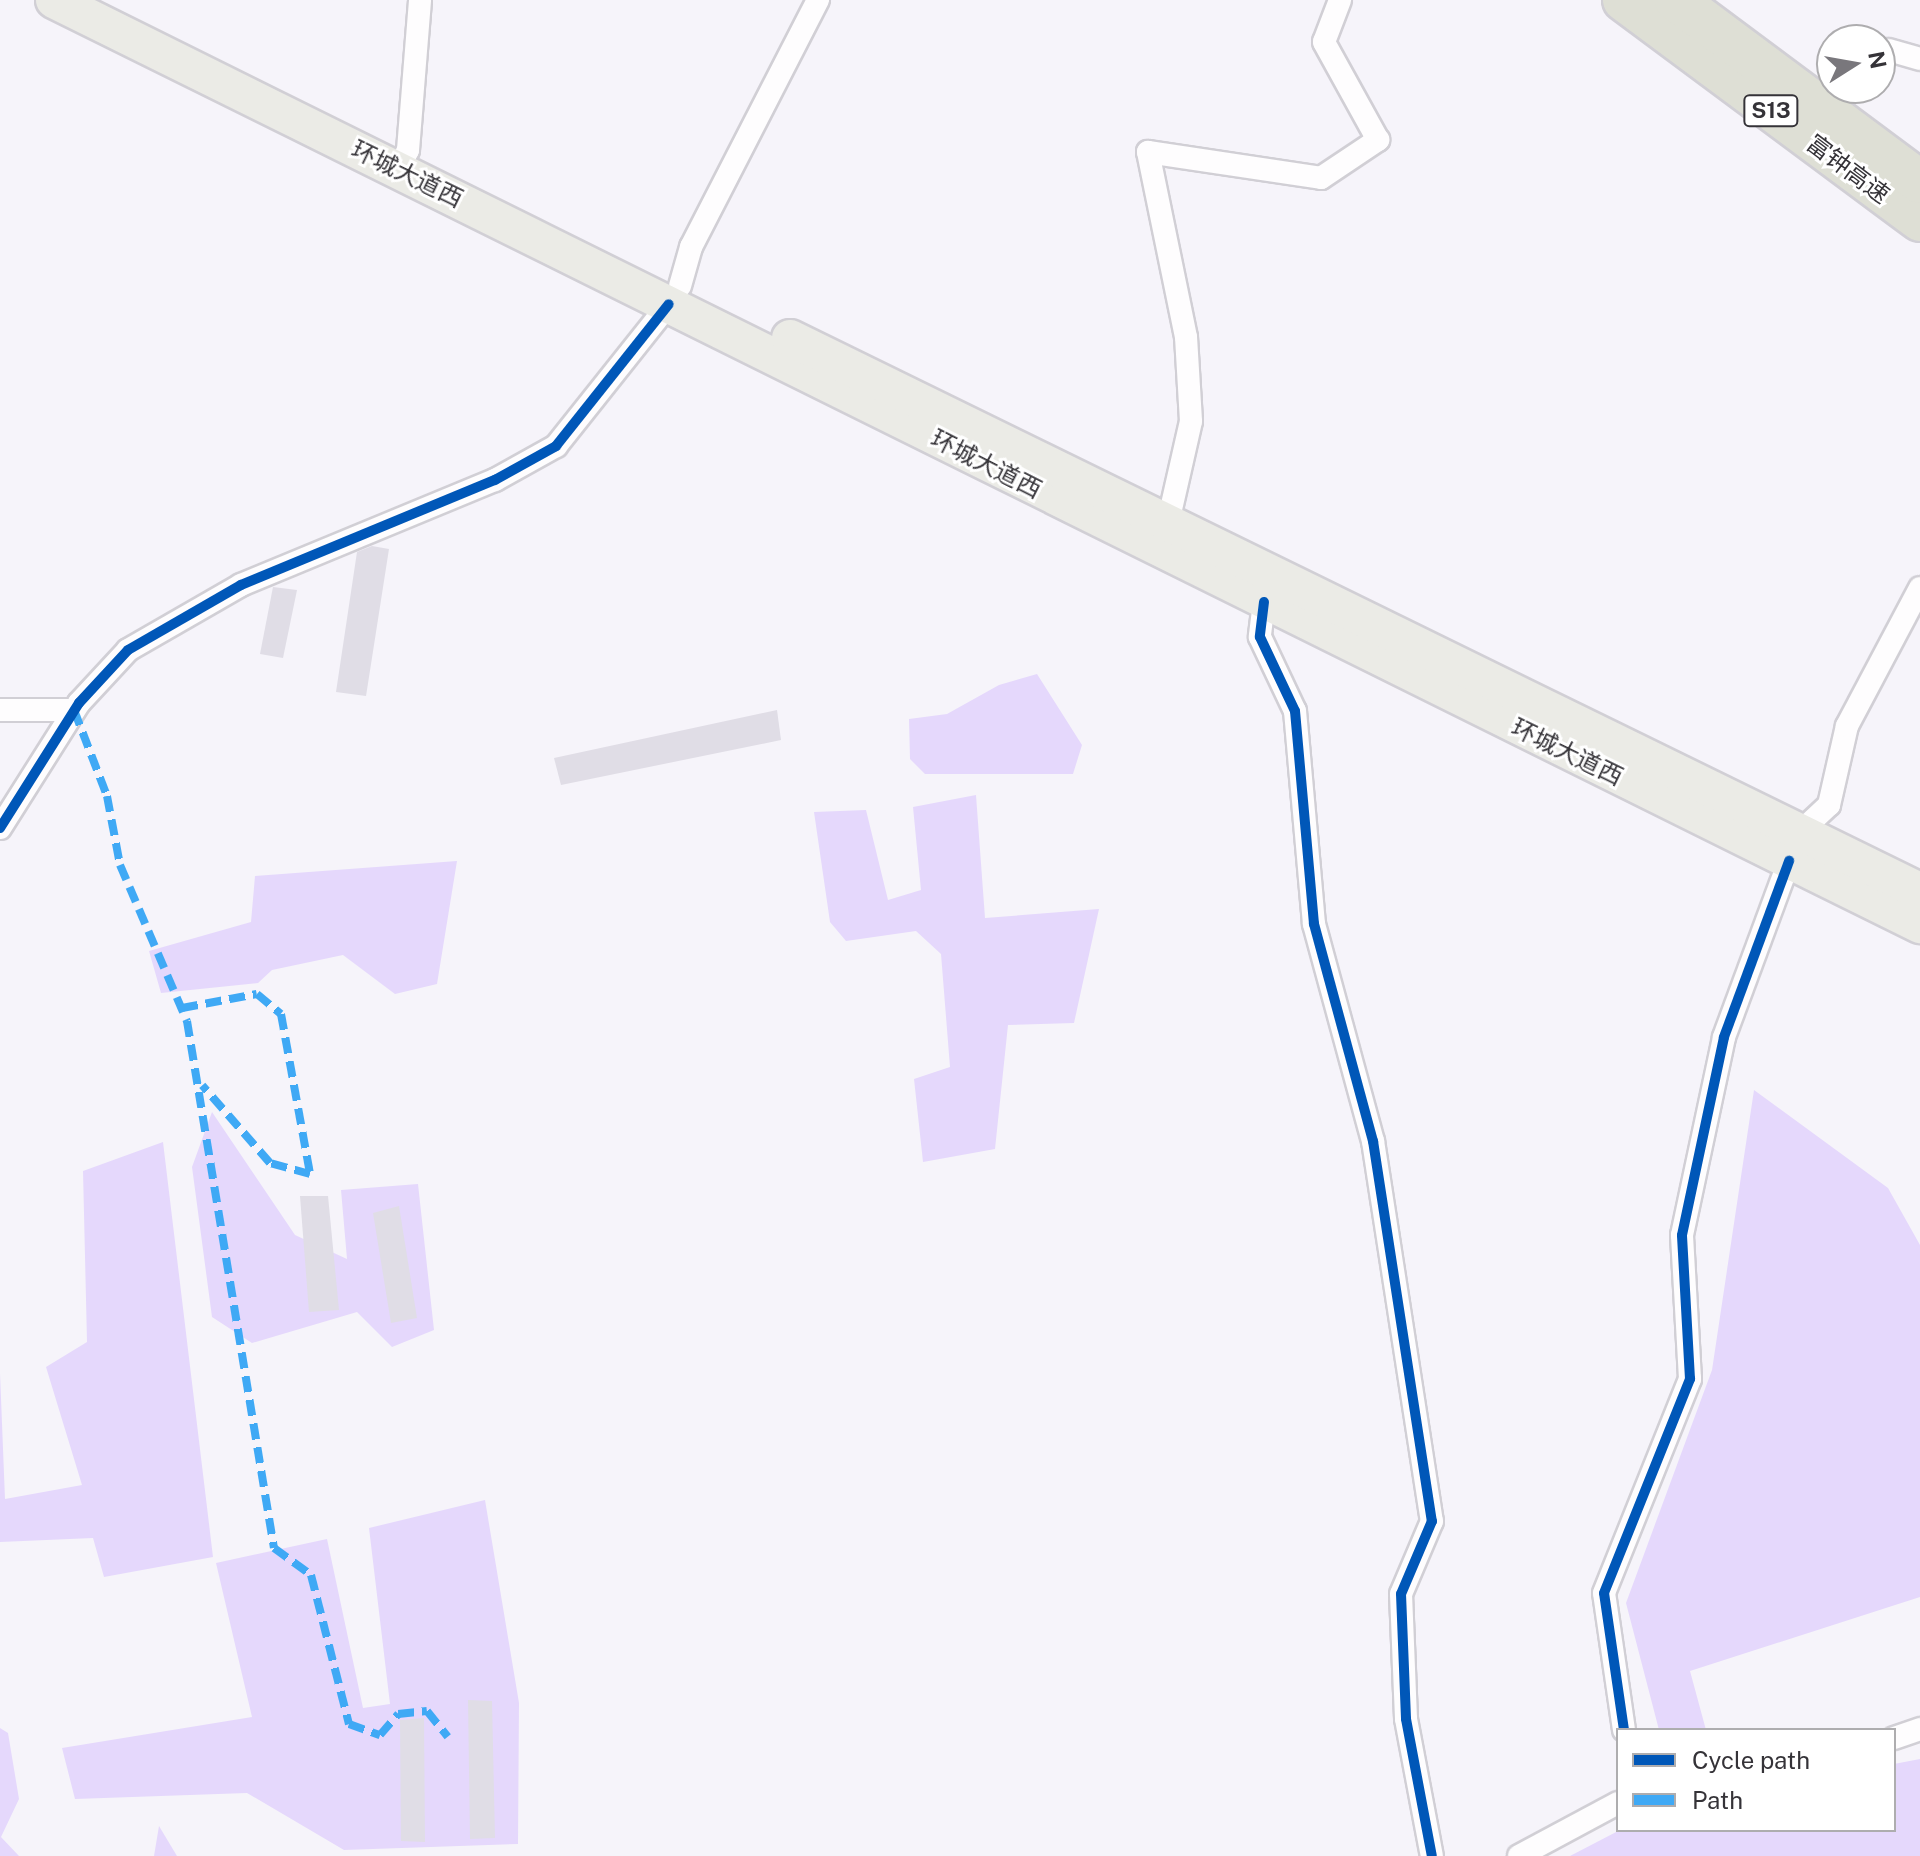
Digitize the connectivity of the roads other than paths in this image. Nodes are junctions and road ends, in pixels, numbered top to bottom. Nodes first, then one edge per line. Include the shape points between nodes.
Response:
1 (54, 0) edge
2 (106, 0) edge
3 (420, 0) edge
4 (818, 0) edge
5 (1340, 0) edge
6 (1624, 0) edge
7 (1676, 0) edge
8 (1896, 52) edge
9 (1920, 59) edge
10 (403, 160) junction
11 (1920, 182) edge
12 (1920, 220) edge
13 (675, 295) junction
14 (1169, 518) junction
15 (1920, 588) edge
16 (1264, 602) junction
17 (0, 710) edge
18 (74, 710) junction
19 (0, 828) edge
20 (1794, 847) junction
21 (1920, 891) edge
22 (1920, 925) edge
23 (1624, 1728) edge
24 (1920, 1729) edge
25 (1896, 1737) edge
26 (1616, 1804) edge
27 (1432, 1856) edge
28 (1519, 1856) edge

1 - 10 main road, 环城大道西
2 - 10 main road, 环城大道西
3 - 10 street
4 - 13 street via 691,247
5 - 14 street via 1324,42 1378,140 1321,178 1148,152 1186,337 1191,421
6 - 12 highway, 富钟高速 / S13
7 - 11 highway, 富钟高速 / S13
8 - 9 street
10 - 13 main road, 环城大道西
13 - 14 main road, 环城大道西
13 - 16 main road, 环城大道西
13 - 18 street via 556,446 495,480 370,527 175,618 128,650
14 - 20 main road, 环城大道西
15 - 20 street via 1847,726 1829,805
16 - 20 main road, 环城大道西
16 - 27 street via 1260,637 1295,711 1314,924 1373,1141 1432,1521 1401,1594 1406,1719
17 - 18 street
18 - 19 street
20 - 21 main road, 环城大道西
20 - 22 main road, 环城大道西
20 - 23 street via 1724,1037 1682,1235 1690,1379 1604,1593
24 - 25 street
26 - 28 street

